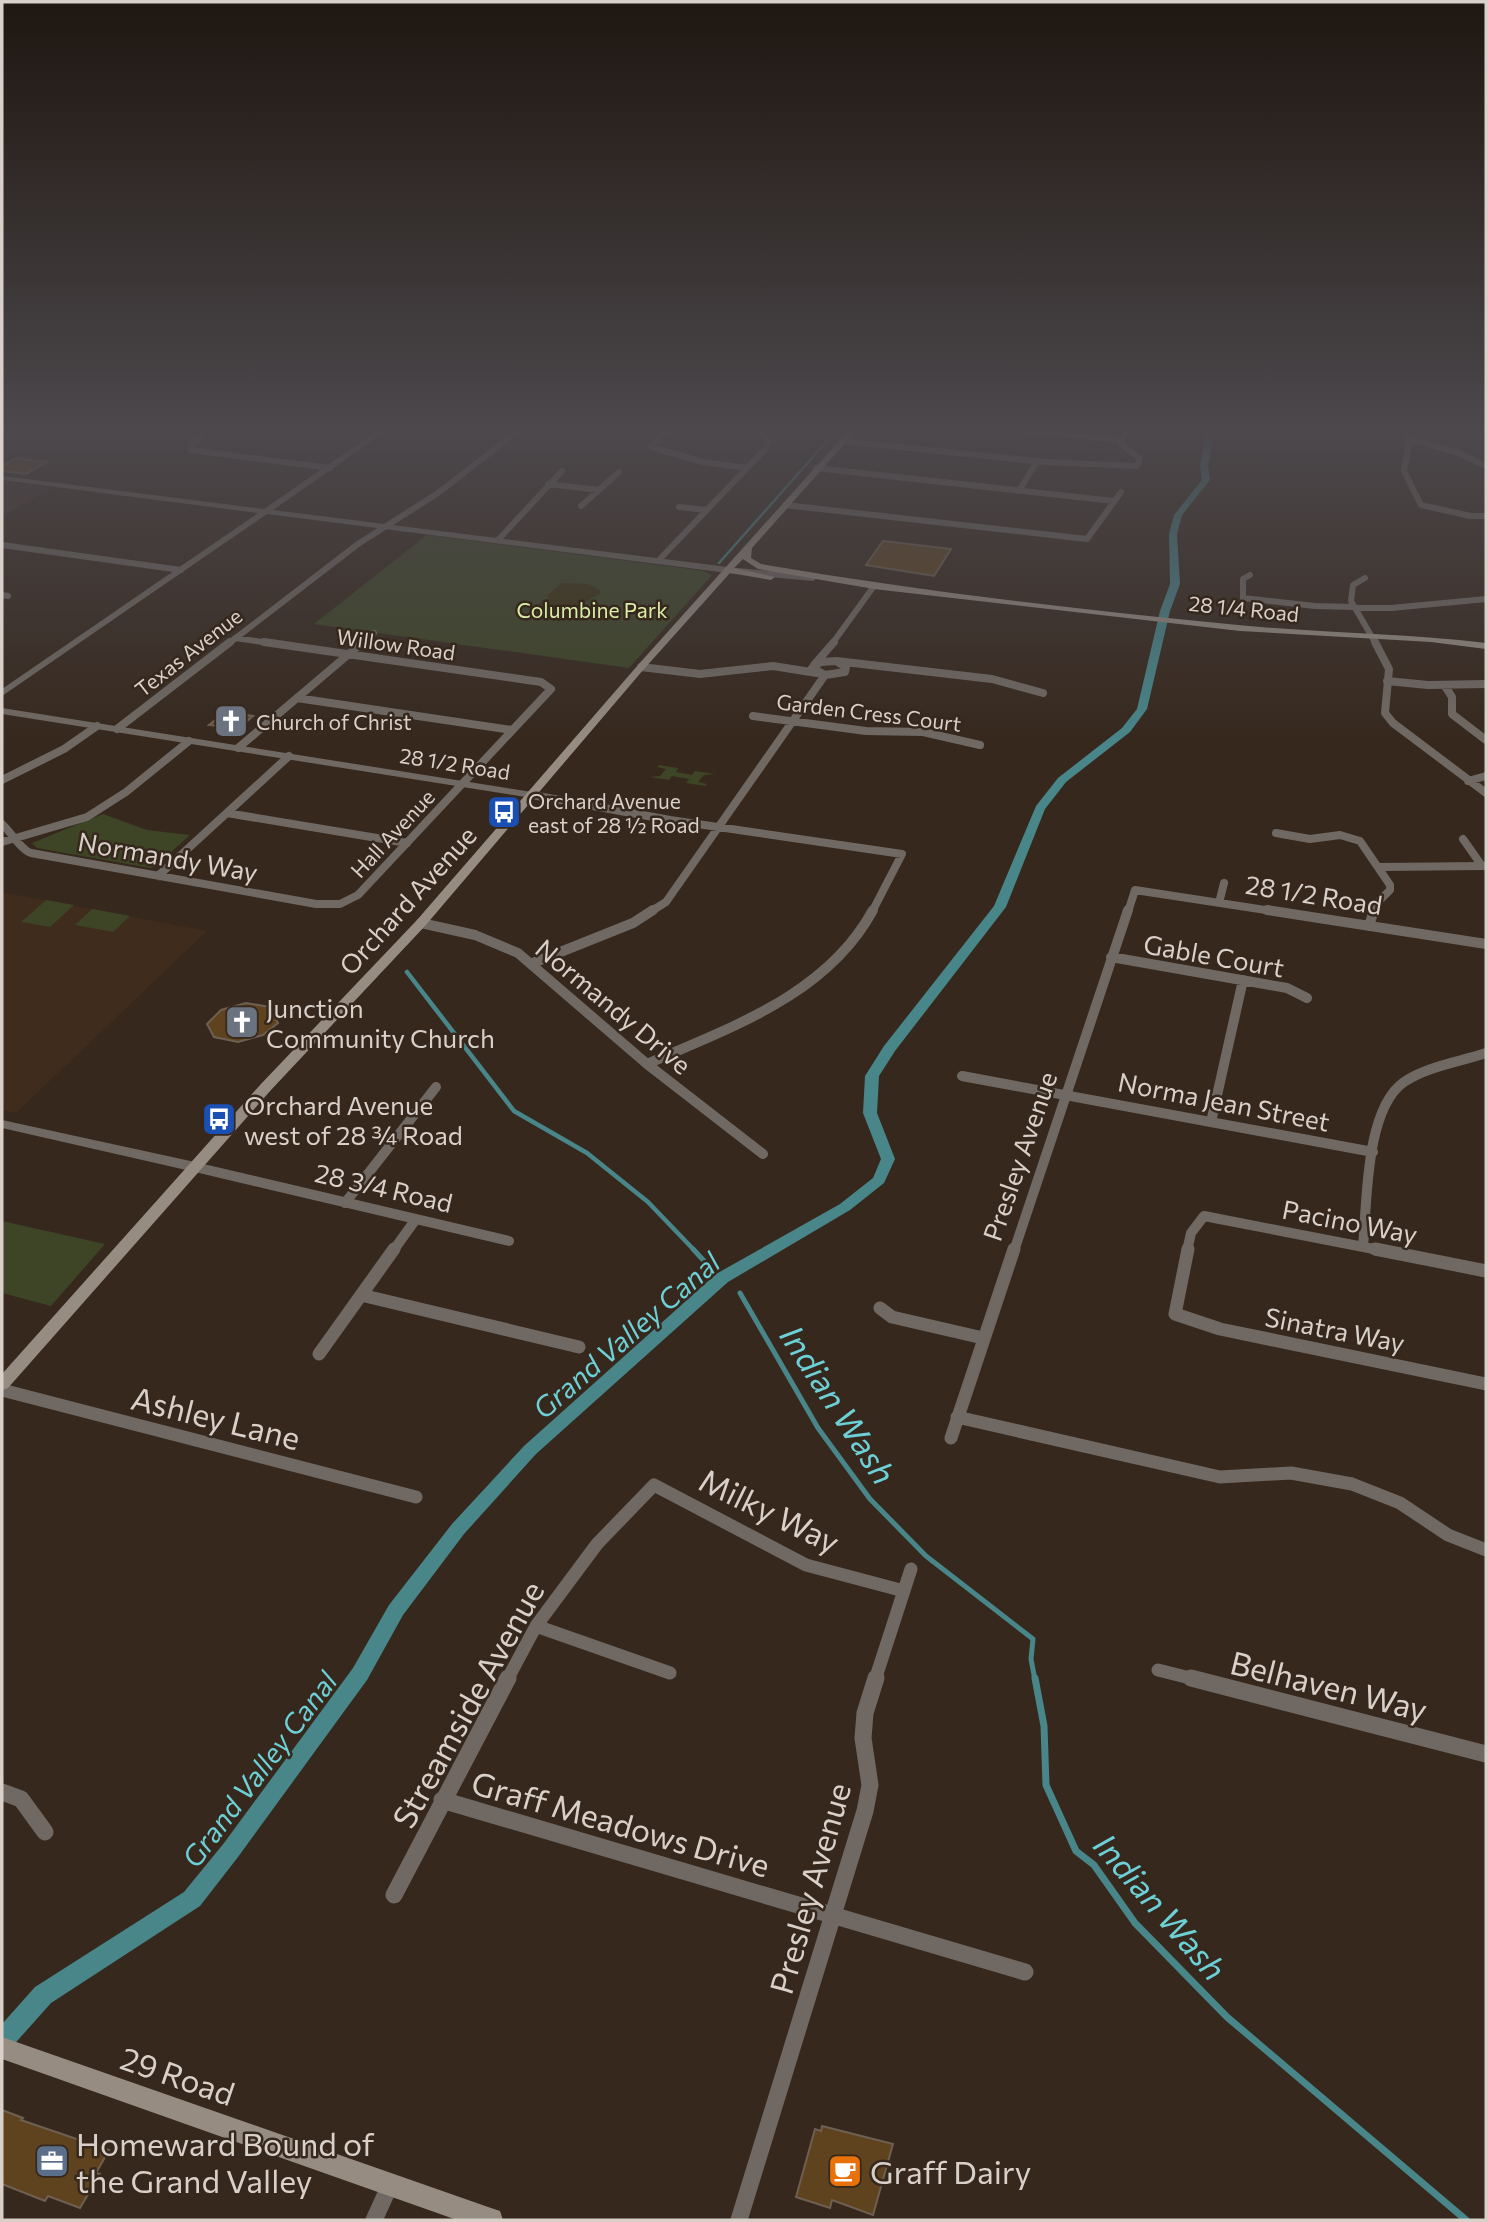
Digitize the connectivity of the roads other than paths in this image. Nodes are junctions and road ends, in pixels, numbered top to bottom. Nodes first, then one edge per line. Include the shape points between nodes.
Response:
1 (233, 535) edge
2 (372, 535) edge
3 (454, 535) edge
4 (504, 535) edge
5 (683, 535) edge
6 (758, 535) edge
7 (1049, 535) edge
8 (1090, 535) edge
9 (498, 540) junction
10 (2, 545) edge
11 (748, 546) junction
12 (13, 547) junction
13 (2, 553) edge
14 (658, 561) junction
15 (181, 570) junction
16 (728, 570) junction
17 (1251, 575) dead end
18 (1365, 578) dead end
19 (842, 581) junction
20 (874, 586) junction
21 (1486, 599) edge
22 (1354, 607) junction
23 (374, 633) dead end
24 (1372, 636) junction
25 (235, 638) junction
26 (1486, 646) edge
27 (348, 655) junction
28 (836, 662) junction
29 (641, 667) junction
30 (818, 671) junction
31 (1387, 681) junction
32 (1486, 684) edge
33 (1445, 686) junction
34 (551, 689) joint
35 (2, 693) edge
36 (1043, 693) dead end
37 (297, 698) junction
38 (2, 711) edge
39 (753, 716) dead end
40 (793, 721) junction
41 (97, 726) junction
42 (117, 729) junction
43 (512, 730) junction
44 (1486, 740) edge
45 (189, 741) junction
46 (980, 745) dead end
47 (238, 748) junction
48 (289, 756) junction
49 (1486, 776) edge
50 (2, 780) edge
51 (1468, 781) junction
52 (463, 784) junction
53 (1486, 793) edge
54 (532, 795) junction
55 (227, 813) junction
56 (2, 824) edge
57 (719, 828) junction
58 (1276, 833) dead end
59 (17, 838) junction
60 (1463, 838) dead end
61 (2, 842) edge
62 (407, 843) junction
63 (1484, 866) edge
64 (1378, 867) junction
65 (158, 876) junction
66 (1224, 883) dead end
67 (1135, 890) joint
68 (1219, 902) junction
69 (340, 904) joint
70 (421, 923) junction
71 (1368, 926) junction
72 (1486, 944) edge
73 (1111, 957) junction
74 (533, 963) junction
75 (1243, 980) junction
76 (1307, 998) dead end
77 (1484, 1057) edge
78 (647, 1064) junction
79 (962, 1076) dead end
80 (436, 1087) dead end
81 (1066, 1094) junction
82 (1212, 1122) junction
83 (2, 1124) edge
84 (1373, 1152) junction
85 (762, 1154) dead end
86 (195, 1167) junction
87 (345, 1203) junction
88 (416, 1219) junction
89 (509, 1241) dead end
90 (1363, 1247) junction
91 (1486, 1271) edge
92 (361, 1295) junction
93 (880, 1308) dead end
94 (1175, 1314) joint
95 (984, 1338) junction
96 (579, 1347) dead end
97 (319, 1354) dead end
98 (1486, 1384) edge
99 (2, 1387) edge
100 (957, 1417) junction
101 (951, 1438) dead end
102 (654, 1485) joint
103 (416, 1497) dead end
104 (1486, 1550) edge
105 (911, 1569) dead end
106 (904, 1591) junction
107 (536, 1626) junction
108 (1158, 1670) dead end
109 (670, 1674) dead end
110 (1486, 1754) edge
111 (2, 1792) edge
112 (443, 1800) junction
113 (45, 1832) dead end
114 (394, 1895) dead end
115 (833, 1915) junction
116 (1025, 1972) dead end
117 (11, 2051) edge
118 (390, 2185) junction
119 (374, 2220) edge
120 (491, 2220) edge
121 (739, 2220) edge

1 - 15 street
2 - 25 street, Texas Avenue
3 - 9 street, 28 1/4 Road
4 - 9 street
5 - 14 street
6 - 11 main road, Orchard Avenue
7 - 8 street via 1087,539
9 - 14 street, 28 1/4 Road
10 - 12 street
11 - 16 main road, Orchard Avenue
11 - 19 main road via 747,559 758,566
12 - 13 street
12 - 15 street
14 - 16 street, 28 1/4 Road
15 - 35 street
16 - 19 street, 28 1/4 Road
16 - 20 main road, 28 1/4 Road
16 - 29 main road, Orchard Avenue
17 - 22 street via 1241,583 1243,598
18 - 22 street via 1353,586
19 - 20 main road, 28 1/4 Road
20 - 24 main road, 28 1/4 Road via 1288,632
20 - 30 street via 825,654
21 - 22 street via 1399,608
22 - 24 street
23 - 27 street
24 - 26 main road, 28 1/4 Road
24 - 31 street via 1386,660
25 - 27 street, Willow Road
25 - 42 street, Texas Avenue
27 - 34 street, Willow Road via 541,682
27 - 37 street
28 - 30 street
28 - 30 street via 846,667 845,672
28 - 36 street via 1001,678
29 - 30 street via 700,674 773,666
29 - 54 main road, Orchard Avenue
30 - 40 street
31 - 33 street
31 - 51 street via 1387,717
32 - 33 street
33 - 44 street via 1452,697 1452,714
34 - 43 street, Hall Avenue
37 - 43 street
37 - 47 street
38 - 41 street, 28 1/2 Road
39 - 40 street, Garden Cress Court
40 - 46 street, Garden Cress Court via 866,731 923,732
40 - 57 street
41 - 42 street, 28 1/2 Road
41 - 50 street via 64,749
42 - 45 street, 28 1/2 Road
43 - 52 street, Hall Avenue
45 - 47 street, 28 1/2 Road
45 - 59 street via 87,817
47 - 48 street, 28 1/2 Road
48 - 52 street, 28 1/2 Road
48 - 55 street
49 - 51 street
51 - 53 street
52 - 54 street, 28 1/2 Road
52 - 62 street, Hall Avenue
54 - 57 street, 28 1/2 Road
54 - 70 main road, Orchard Avenue
55 - 62 street
55 - 65 street
56 - 59 street, Normandy Way
57 - 74 street via 675,892 657,909
57 - 78 street, 28 1/2 Road via 902,854 861,931 833,966 766,1010
58 - 64 street via 1310,839 1351,837 1366,847
59 - 61 street
59 - 65 street, Normandy Way via 31,853
60 - 63 street
62 - 69 street, Hall Avenue via 358,895
63 - 64 street
64 - 71 street via 1390,890 1377,903
65 - 69 street, Normandy Way via 316,904
66 - 68 street
67 - 68 street, 28 1/2 Road
67 - 73 street, Presley Avenue
68 - 71 street, 28 1/2 Road
70 - 74 street, Normandy Drive via 490,940
70 - 86 main road, Orchard Avenue
71 - 72 street, 28 1/2 Road
73 - 75 street, Gable Court
73 - 81 street, Presley Avenue
74 - 78 street, Normandy Drive
75 - 76 street, Gable Court via 1287,988
75 - 82 street
77 - 84 street via 1418,1074 1389,1093 1378,1117
78 - 85 street, Normandy Drive
79 - 81 street, Norma Jean Street
80 - 87 street
81 - 82 street, Norma Jean Street
81 - 95 street, Presley Avenue
82 - 84 street, Norma Jean Street
83 - 86 street, 28 3/4 Road
84 - 90 street
86 - 87 street, 28 3/4 Road
86 - 99 main road, Orchard Avenue
87 - 88 street, 28 3/4 Road
88 - 89 street, 28 3/4 Road
88 - 92 street
90 - 91 street, Pacino Way
90 - 94 street, Pacino Way via 1204,1216 1191,1233
92 - 96 street
92 - 97 street
93 - 95 street via 892,1317
94 - 98 street, Sinatra Way via 1220,1329
95 - 100 street, Presley Avenue
99 - 103 street, Ashley Lane
100 - 101 street, Presley Avenue
100 - 104 street via 1220,1476 1291,1473 1352,1484 1400,1503 1448,1535
102 - 106 street, Milky Way via 806,1565
102 - 107 street, Streamside Avenue via 597,1544
105 - 106 street, Presley Avenue
106 - 115 street, Presley Avenue via 865,1713 863,1738 870,1785
107 - 109 street
107 - 112 street, Streamside Avenue
108 - 110 street, Belhaven Way
111 - 113 street via 21,1799
112 - 114 street, Streamside Avenue
112 - 115 street, Graff Meadows Drive
115 - 116 street, Graff Meadows Drive
115 - 121 street, Presley Avenue
117 - 118 main road, 29 Road
118 - 119 street
118 - 120 main road, 29 Road

